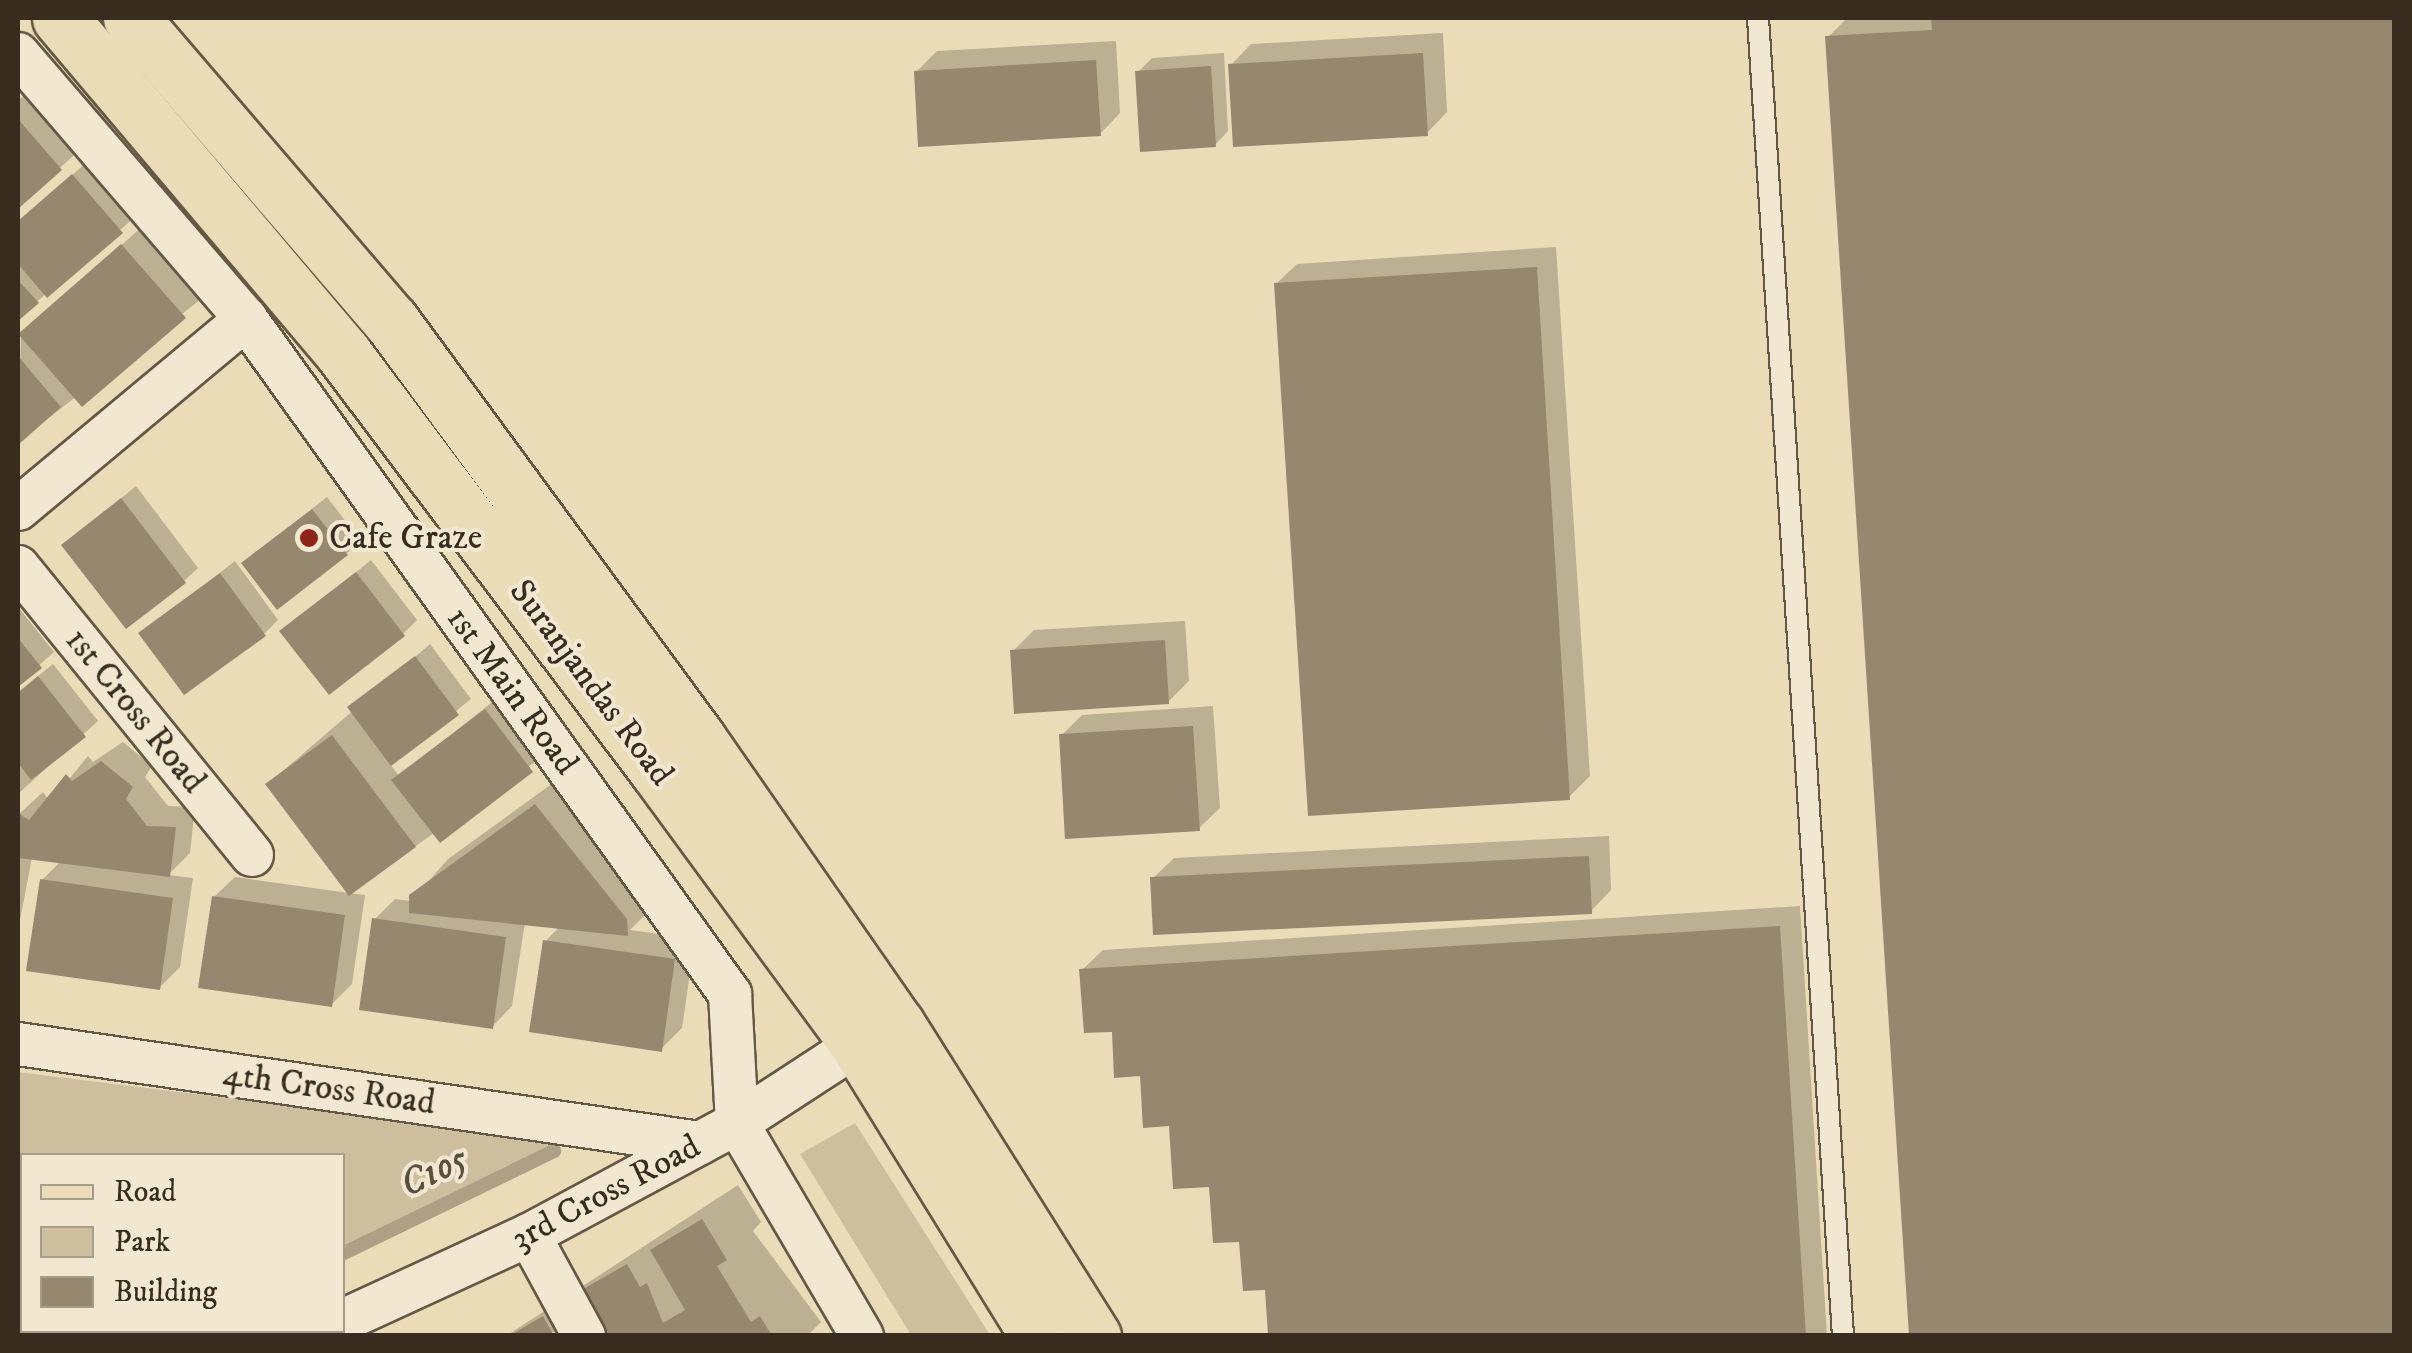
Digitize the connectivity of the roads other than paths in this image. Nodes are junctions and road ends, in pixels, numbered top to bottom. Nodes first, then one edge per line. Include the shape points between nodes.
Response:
1 (60, 18) edge
2 (131, 18) edge
3 (1758, 18) edge
4 (18, 54) edge
5 (246, 319) junction
6 (18, 509) edge
7 (18, 567) edge
8 (252, 855) dead end
9 (18, 1044) edge
10 (858, 1044) junction
11 (737, 1122) junction
12 (700, 1143) junction
13 (529, 1235) junction
14 (345, 1320) edge
15 (584, 1336) edge
16 (862, 1336) edge
17 (1038, 1336) edge
18 (1094, 1336) edge
19 (1843, 1336) edge

1 - 10 main road, Suranjandas Road via 344,353
2 - 18 main road, Suranjandas Road via 391,322 686,723 897,1025
3 - 19 lane
4 - 5 street, 1st Main Road
5 - 6 street
5 - 11 street, 1st Main Road via 730,994
7 - 8 street, 1st Cross Road
9 - 12 street, 4th Cross Road
10 - 11 street, 3rd Cross Road
10 - 17 main road, Suranjandas Road
11 - 12 street, 3rd Cross Road
11 - 16 street, 1st Main Road
12 - 13 street, 3rd Cross Road
13 - 14 street, 3rd Cross Road
13 - 15 street

